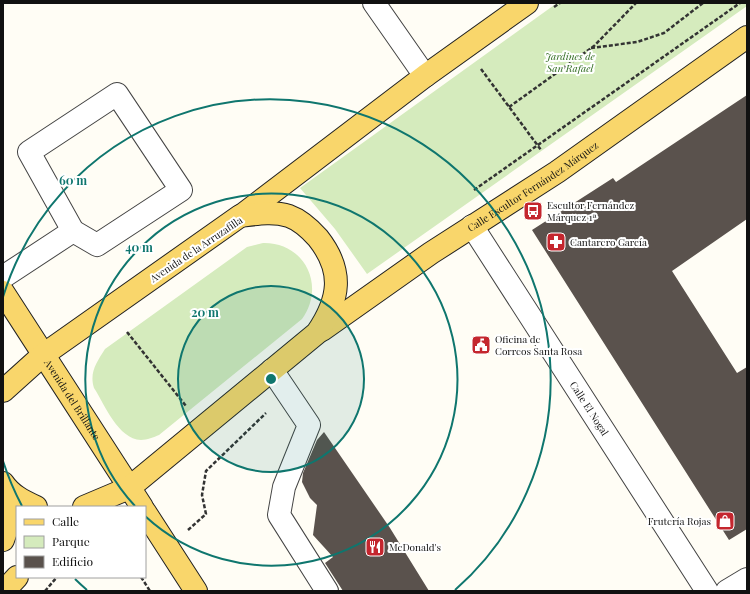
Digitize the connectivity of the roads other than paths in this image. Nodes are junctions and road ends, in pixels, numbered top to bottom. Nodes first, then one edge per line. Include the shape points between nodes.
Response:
1 (374, 3) edge
2 (527, 3) edge
3 (747, 37) edge
4 (425, 76) junction
5 (240, 216) junction
6 (472, 226) junction
7 (73, 231) junction
8 (3, 277) edge
9 (3, 292) edge
10 (318, 333) junction
11 (37, 359) junction
12 (272, 370) junction
13 (3, 390) edge
14 (3, 408) edge
15 (5, 486) edge
16 (129, 488) junction
17 (34, 506) edge
18 (86, 506) edge
19 (141, 506) edge
20 (146, 514) edge
21 (3, 540) edge
22 (16, 578) edge
23 (747, 579) edge
24 (4, 591) edge
25 (196, 591) edge
26 (327, 591) edge
27 (707, 591) edge
28 (727, 591) edge

1 - 4 street
2 - 4 main road
3 - 6 main road, Calle Escultor Fernández Márquez via 557,172
4 - 5 main road
5 - 10 main road, Avenida de la Arruzafilla via 275,213 290,216 313,232 330,256 336,270 336,287 328,318
5 - 11 main road, Avenida de la Arruzafilla
6 - 10 main road, Calle Escultor Fernández Márquez
6 - 27 street, Calle El Nogal
7 - 7 street via 97,245 181,190 117,94 29,152
7 - 8 street
9 - 11 main road, Avenida del Brillante
10 - 12 main road, Avenida de la Arruzafilla
11 - 13 main road, Avenida de la Arruzafilla
11 - 14 main road, Avenida de la Arruzafilla via 12,391
11 - 16 main road, Avenida del Brillante
12 - 16 main road, Avenida de la Arruzafilla
12 - 26 street via 309,425 284,487 279,516
15 - 17 main road via 20,499
15 - 21 main road via 10,503 10,516
16 - 18 main road, Avenida de la Arruzafilla
16 - 19 main road, Avenida del Brillante
20 - 25 main road
22 - 24 main road
23 - 28 street

